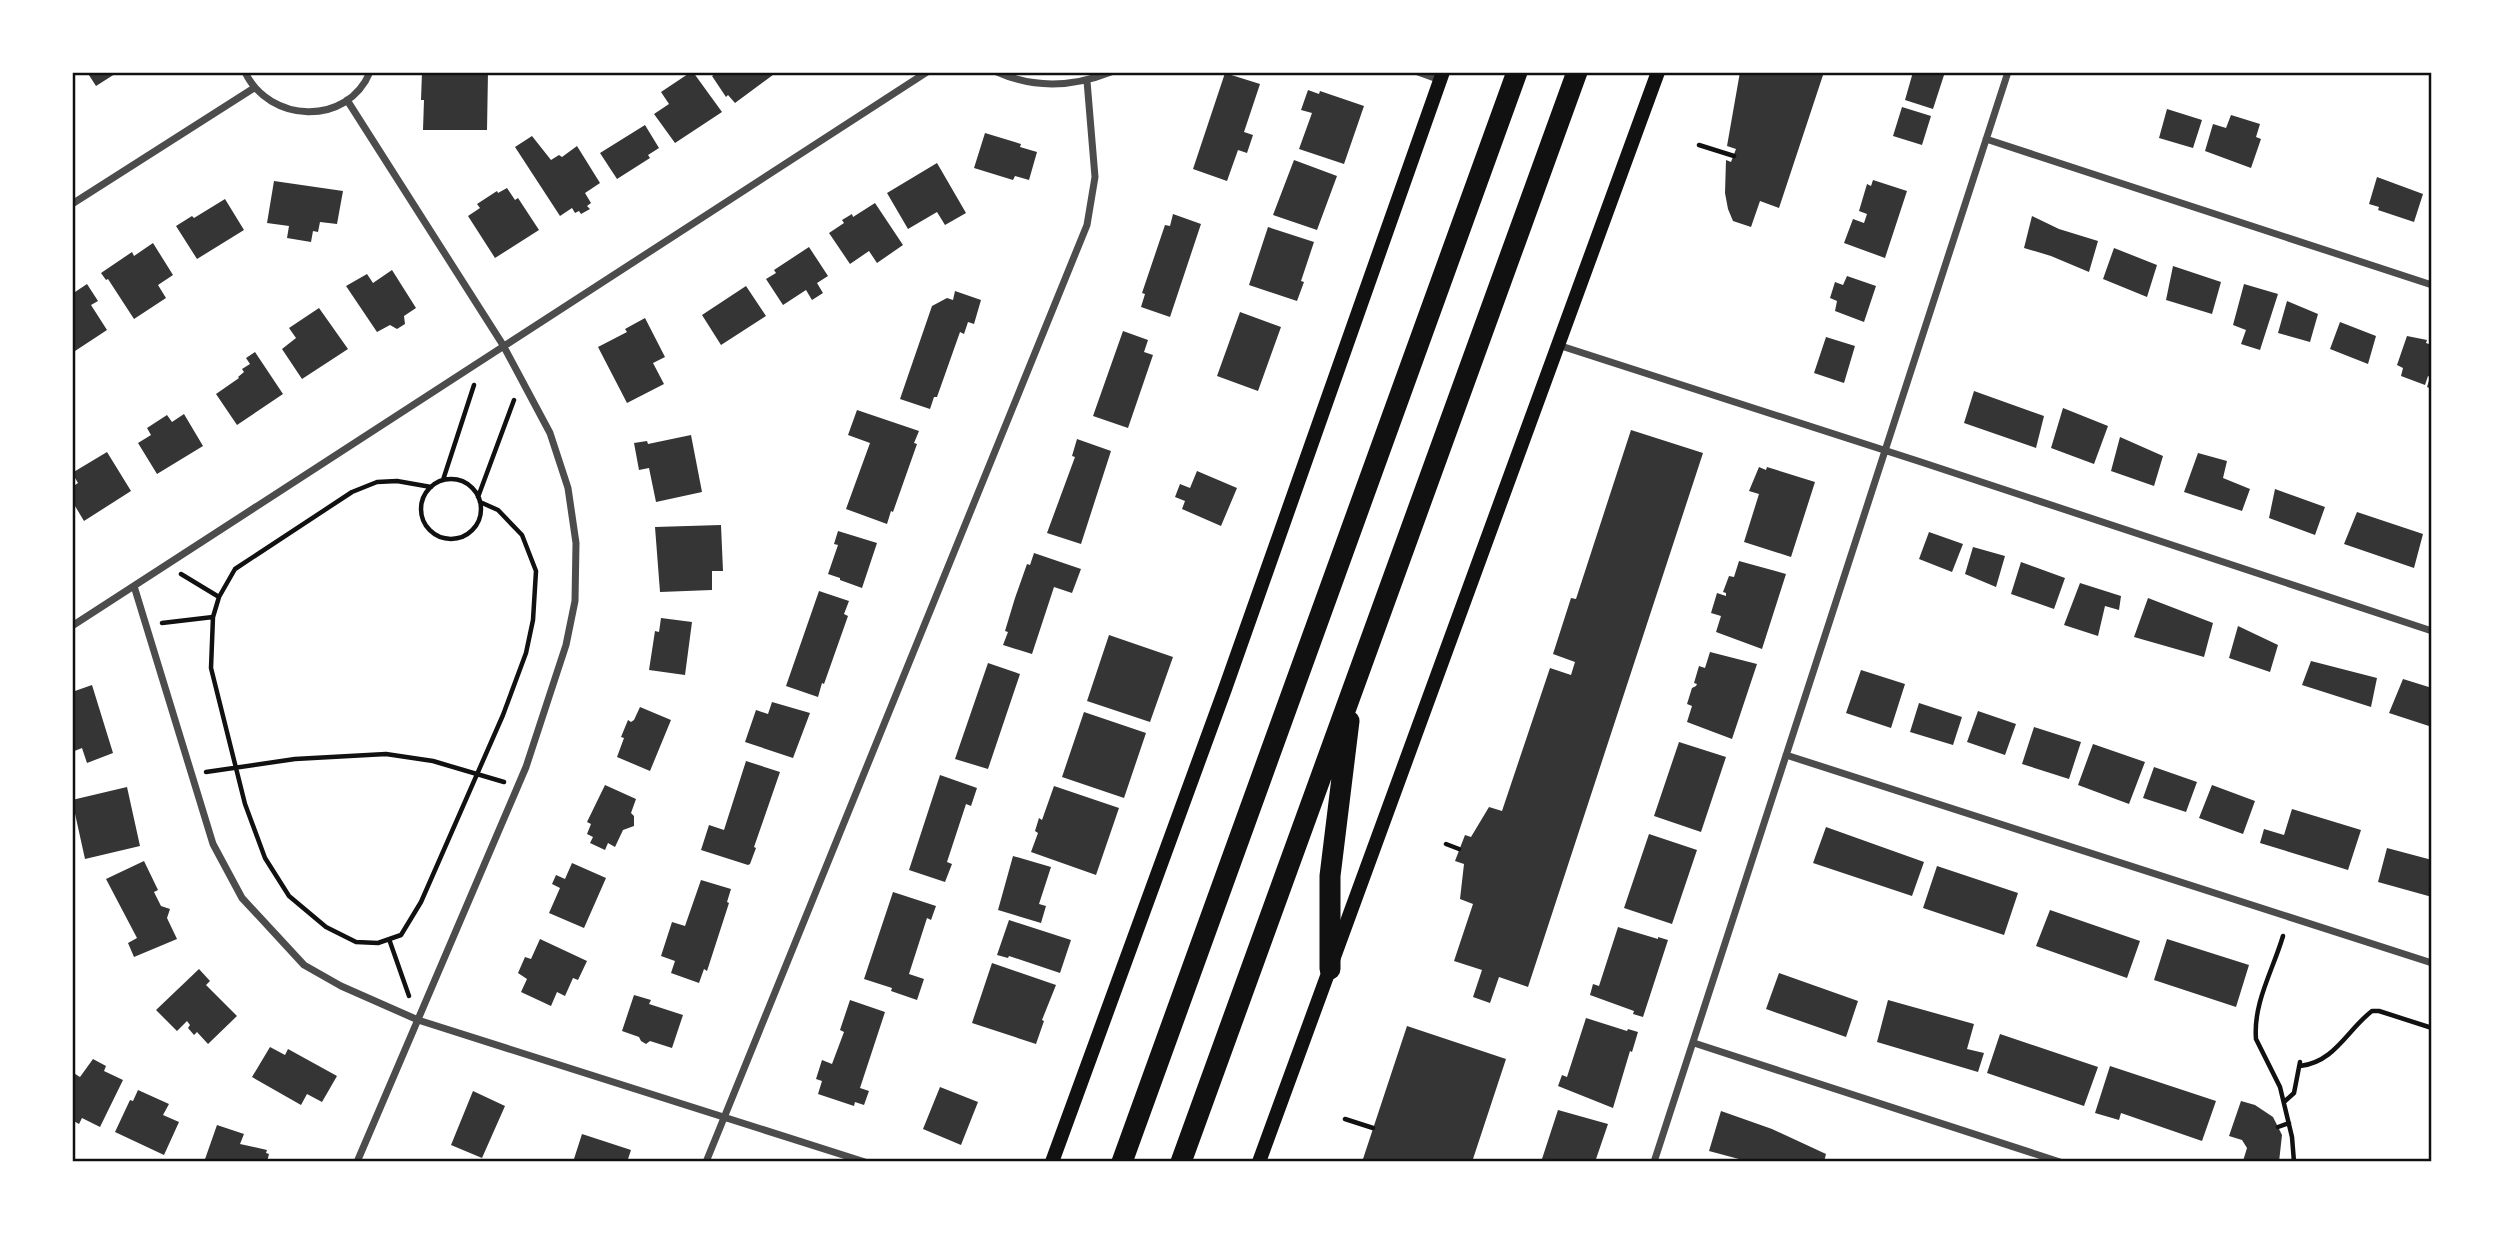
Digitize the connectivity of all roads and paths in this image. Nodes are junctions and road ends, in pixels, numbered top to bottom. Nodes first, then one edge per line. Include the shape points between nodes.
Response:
1 (245, 72) edge
2 (370, 72) edge
3 (927, 72) edge
4 (997, 72) edge
5 (1111, 72) edge
6 (1418, 72) edge
7 (1517, 72) edge
8 (1577, 72) edge
9 (1658, 72) edge
10 (2008, 72) edge
11 (1442, 76) edge
12 (1087, 81) junction
13 (254, 88) junction
14 (347, 100) junction
15 (1986, 139) junction
16 (1699, 145) dead end
17 (1734, 156) dead end
18 (72, 204) edge
19 (2432, 285) edge
20 (503, 345) junction
21 (1557, 345) junction
22 (483, 359) junction
23 (522, 380) junction
24 (1885, 450) junction
25 (443, 481) junction
26 (432, 486) junction
27 (479, 500) junction
28 (166, 566) junction
29 (134, 586) junction
30 (219, 597) junction
31 (213, 617) junction
32 (146, 625) junction
33 (72, 626) edge
34 (2432, 631) edge
35 (1354, 684) junction
36 (1786, 755) junction
37 (235, 766) junction
38 (192, 774) junction
39 (478, 774) junction
40 (518, 786) junction
41 (1446, 844) dead end
42 (1460, 849) dead end
43 (2283, 936) dead end
44 (389, 939) junction
45 (2432, 963) edge
46 (1330, 969) junction
47 (418, 1020) junction
48 (2432, 1028) edge
49 (1694, 1043) junction
50 (2284, 1102) junction
51 (725, 1117) junction
52 (1345, 1119) dead end
53 (2289, 1122) junction
54 (2278, 1127) dead end
55 (1373, 1128) dead end
56 (357, 1162) edge
57 (706, 1162) edge
58 (864, 1162) edge
59 (1052, 1162) edge
60 (1122, 1162) edge
61 (1181, 1162) edge
62 (1259, 1162) edge
63 (1654, 1162) edge
64 (2060, 1162) edge
65 (2294, 1162) edge

1 - 13 street
2 - 14 street
3 - 20 street
4 - 12 street via 1055,85
5 - 12 street
6 - 11 street
7 - 60 highway
8 - 35 highway
9 - 21 main road
10 - 15 street
11 - 59 main road
12 - 51 street via 1095,177 1087,225
13 - 14 street via 280,107 298,112 317,112
13 - 18 street
14 - 20 street
15 - 19 street
15 - 24 street
16 - 17 path
20 - 22 street
20 - 23 street
21 - 24 street
21 - 46 main road
22 - 25 path
22 - 28 street
23 - 27 path
23 - 40 street via 550,433 568,488 576,543 575,601 566,645
24 - 34 street
24 - 36 street
25 - 26 path
25 - 27 path via 469,485
26 - 27 path via 422,503 423,522 445,539 472,531 478,522
26 - 30 path via 377,482 352,492 235,569
27 - 39 path via 498,510 522,536 536,571 526,653
28 - 29 street
28 - 30 path
29 - 32 street
29 - 33 street
30 - 31 path
31 - 32 path
31 - 37 path via 211,667
32 - 38 street
35 - 46 highway via 1330,876
35 - 61 highway
36 - 45 street
36 - 49 street
37 - 38 path
37 - 39 path via 386,754
37 - 44 path via 265,858 289,896 326,926 356,942
38 - 47 street via 213,844 242,898 278,940 303,965
39 - 40 path
39 - 44 path via 421,902 401,934
40 - 47 street
41 - 42 path
43 - 50 path via 2255,1031
44 - 47 path
46 - 62 main road
47 - 51 street
47 - 56 street
48 - 50 path via 2372,1011 2332,1052 2318,1062 2300,1064 2294,1093
49 - 63 street
49 - 64 street
50 - 53 path
51 - 57 street
51 - 58 street
52 - 55 path
53 - 54 path
53 - 65 path

